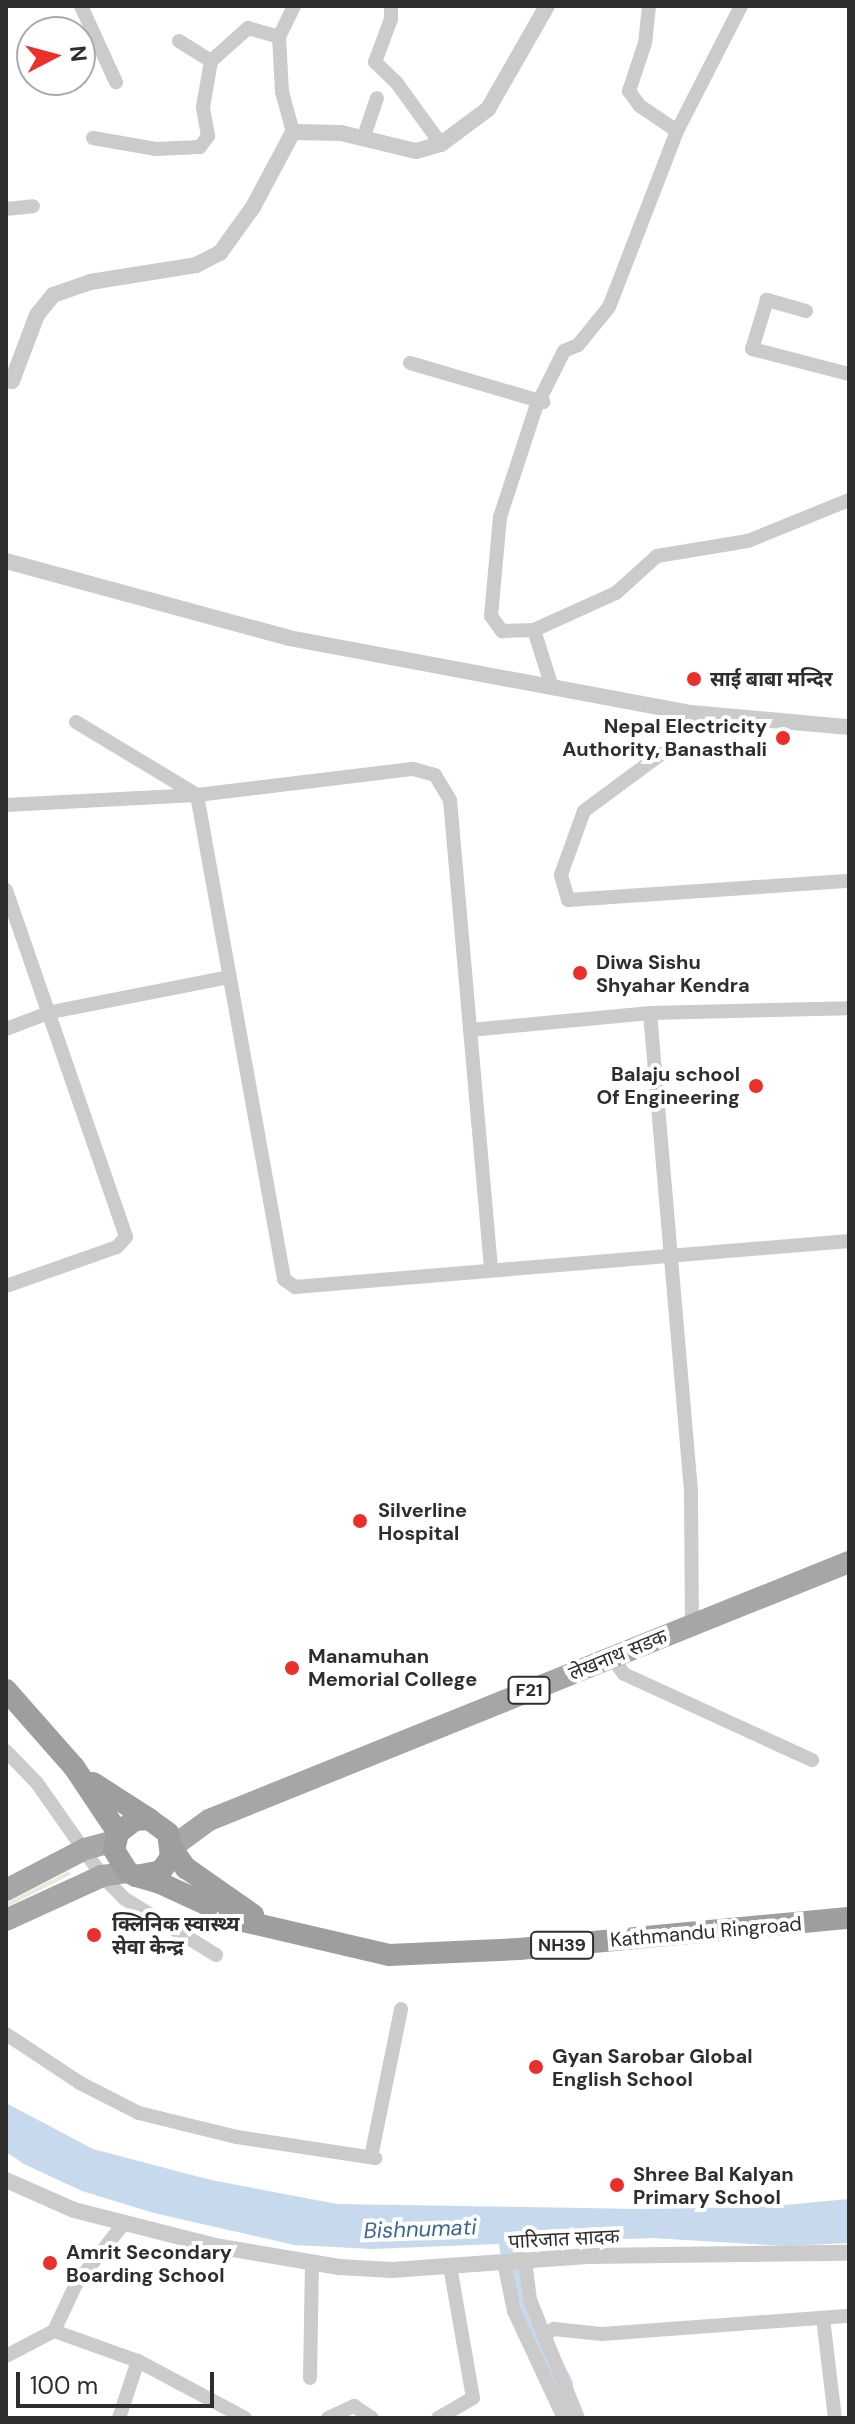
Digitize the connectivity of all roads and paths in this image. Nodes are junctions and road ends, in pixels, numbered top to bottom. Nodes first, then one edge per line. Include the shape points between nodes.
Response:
1 (81, 6) edge
2 (294, 6) edge
3 (391, 6) edge
4 (547, 6) edge
5 (649, 6) edge
6 (741, 6) edge
7 (279, 37) junction
8 (179, 41) dead end
9 (211, 61) junction
10 (116, 82) dead end
11 (377, 98) dead end
12 (677, 131) junction
13 (293, 132) junction
14 (364, 136) junction
15 (93, 138) dead end
16 (441, 144) junction
17 (33, 206) dead end
18 (6, 209) edge
19 (806, 311) dead end
20 (410, 363) dead end
21 (849, 374) edge
22 (6, 380) edge
23 (543, 402) junction
24 (849, 500) edge
25 (6, 561) edge
26 (534, 630) junction
27 (551, 684) junction
28 (76, 722) dead end
29 (849, 727) edge
30 (661, 754) dead end
31 (197, 795) junction
32 (6, 805) edge
33 (849, 881) edge
34 (6, 890) edge
35 (229, 977) junction
36 (849, 1008) edge
37 (51, 1012) junction
38 (650, 1013) junction
39 (6, 1029) edge
40 (470, 1030) junction
41 (849, 1241) edge
42 (671, 1256) junction
43 (491, 1269) junction
44 (6, 1286) edge
45 (849, 1562) edge
46 (692, 1624) junction
47 (612, 1658) junction
48 (6, 1690) edge
49 (6, 1751) edge
50 (812, 1760) dead end
51 (74, 1767) junction
52 (209, 1820) junction
53 (154, 1821) junction
54 (117, 1837) junction
55 (172, 1848) junction
56 (85, 1849) junction
57 (132, 1874) junction
58 (102, 1876) junction
59 (6, 1890) edge
60 (849, 1918) edge
61 (6, 1920) edge
62 (278, 1931) junction
63 (216, 1955) dead end
64 (401, 2009) dead end
65 (6, 2034) edge
66 (6, 2180) edge
67 (125, 2222) junction
68 (849, 2253) edge
69 (515, 2261) junction
70 (312, 2264) junction
71 (450, 2266) junction
72 (849, 2316) edge
73 (823, 2318) junction
74 (54, 2331) junction
75 (543, 2335) junction
76 (6, 2356) edge
77 (138, 2361) junction
78 (310, 2378) dead end
79 (119, 2418) edge
80 (245, 2418) edge
81 (328, 2418) edge
82 (372, 2418) edge
83 (438, 2418) edge
84 (564, 2418) edge
85 (578, 2418) edge
86 (835, 2418) edge

1 - 10 street
2 - 7 street
3 - 16 street via 375,62
4 - 16 street via 488,109
5 - 12 street via 645,43 629,91 640,106
6 - 12 street
7 - 9 street via 248,28
7 - 13 street via 282,92
8 - 9 street
9 - 15 street via 203,107 208,136 200,147 156,149
11 - 14 street
12 - 23 street via 609,307 578,345 556,362
13 - 14 street
13 - 22 street via 253,207 220,253 196,265 76,285 53,295 37,315 12,381
14 - 16 street via 416,151
17 - 18 street
19 - 21 street via 767,300 752,349
20 - 23 street
23 - 26 street via 527,433 500,517 489,595 491,616 502,631
24 - 26 street via 748,541 657,556 616,593
25 - 27 street via 289,638
26 - 27 street
27 - 29 street via 691,713
28 - 31 street
30 - 33 street via 584,811 561,875 568,900
31 - 32 street
31 - 35 street
31 - 40 street via 413,769 435,775 450,800
34 - 37 street
35 - 37 street
35 - 43 street via 284,1279 295,1287
36 - 38 street
37 - 39 street
37 - 44 street via 126,1237 117,1247
38 - 40 street
38 - 42 street
40 - 43 street
41 - 42 street
42 - 43 street
42 - 46 street via 691,1491
45 - 46 main road, लेखनाथ सडक / F21
46 - 47 main road, लेखनाथ सडक / F21
47 - 50 street via 624,1674
47 - 52 main road, लेखनाथ सडक / F21
48 - 51 highway, Kathmandu Ringroad / NH39
49 - 56 street via 37,1783
51 - 53 highway, Kathmandu Ringroad / NH39
51 - 54 highway, Kathmandu Ringroad / NH39
52 - 53 main road, लेखनाथ सडक / F21
52 - 55 main road, लेखनाथ सडक / F21
53 - 54 highway via 135,1820
53 - 55 highway, Kathmandu Ringroad / NH39
54 - 56 main road
54 - 57 highway, Kathmandu Ringroad / NH39 via 117,1859
55 - 57 highway via 161,1871
55 - 62 highway, Kathmandu Ringroad / NH39 via 186,1868
56 - 58 street
56 - 59 main road
57 - 58 main road
57 - 62 highway, Kathmandu Ringroad / NH39
58 - 61 main road
58 - 63 street via 138,1910
60 - 62 highway, Kathmandu Ringroad / NH39 via 410,1956 352,1950
64 - 65 street via 373,2158 237,2137 139,2113 80,2083
66 - 67 street, पारिजात सादक via 74,2210
67 - 70 street, पारिजात सादक
67 - 74 street via 76,2284
68 - 69 street, पारिजात सादक
69 - 71 street, पारिजात सादक
69 - 75 street
69 - 84 street via 514,2311
70 - 71 street, पारिजात सादक via 392,2270
70 - 78 street
71 - 83 street via 473,2398
72 - 73 street
73 - 75 street via 602,2334 554,2329
73 - 86 street
74 - 76 street
74 - 77 street
75 - 85 street via 563,2371
77 - 79 street
77 - 80 street
81 - 82 street via 354,2406

